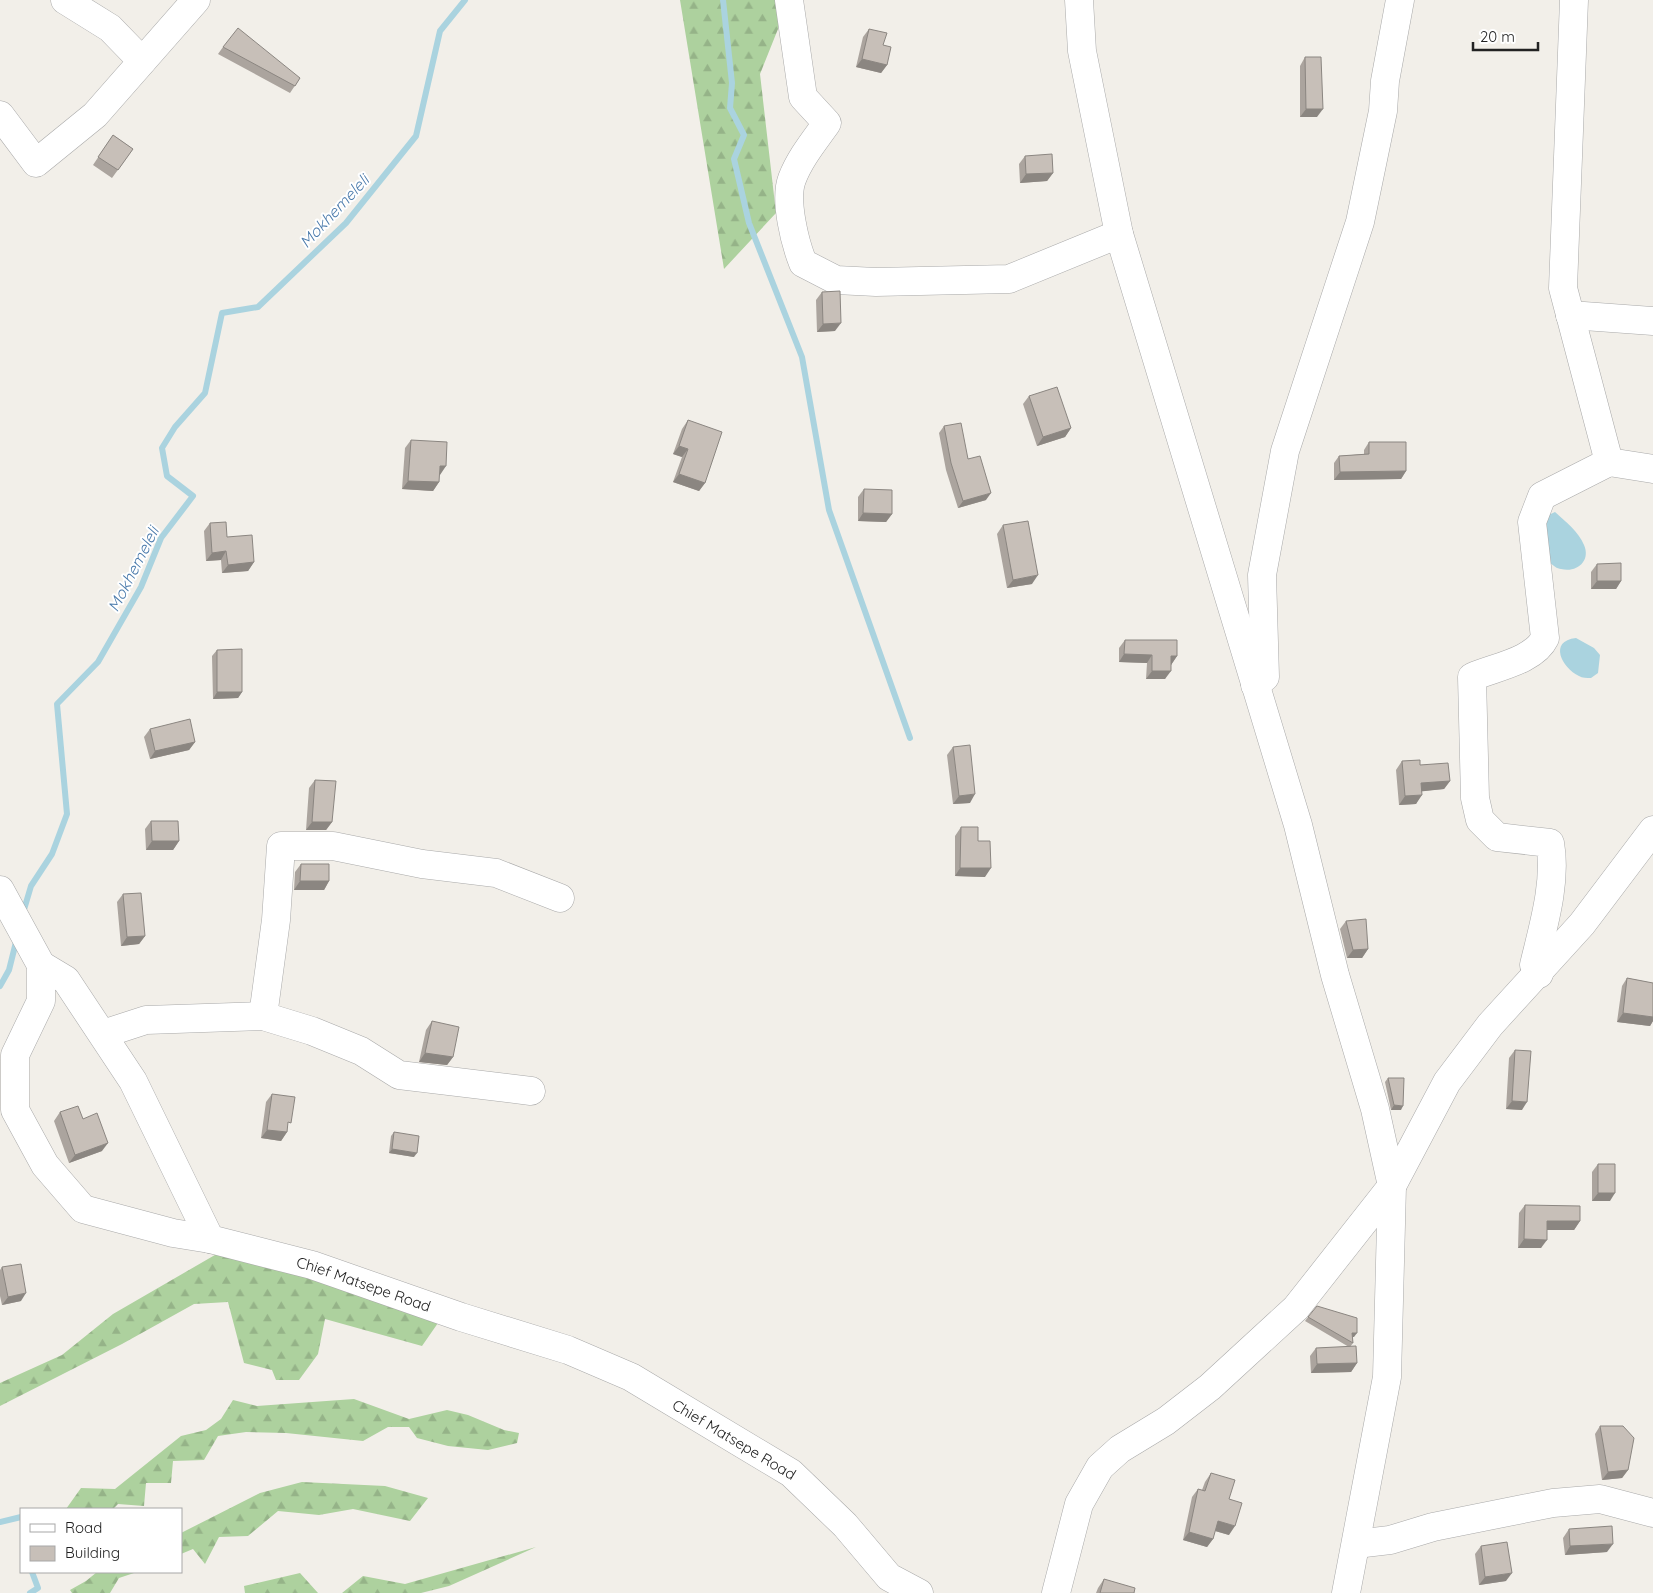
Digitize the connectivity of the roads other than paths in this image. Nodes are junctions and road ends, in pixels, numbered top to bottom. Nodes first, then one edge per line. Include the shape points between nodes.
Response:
1 (65, 0) edge
2 (196, 0) edge
3 (789, 0) edge
4 (1079, 0) edge
5 (1400, 0) edge
6 (1574, 0) edge
7 (142, 61) junction
8 (0, 115) edge
9 (1119, 234) junction
10 (1570, 315) junction
11 (1653, 321) edge
12 (1609, 462) junction
13 (1653, 469) edge
14 (1255, 685) junction
15 (1653, 830) edge
16 (0, 890) edge
17 (560, 898) dead end
18 (41, 965) junction
19 (1538, 974) junction
20 (262, 1016) junction
21 (103, 1034) junction
22 (531, 1091) dead end
23 (1392, 1186) junction
24 (210, 1239) junction
25 (1653, 1513) edge
26 (1356, 1544) junction
27 (919, 1593) edge
28 (1056, 1593) edge
29 (1346, 1593) edge

1 - 7 street via 110,28
2 - 7 street
3 - 9 street via 803,97 828,123 804,155 791,181 794,241 803,263 836,280 1009,279
4 - 9 street via 1082,51
5 - 14 street via 1385,81 1383,111 1360,222 1285,451 1262,575 1265,677
6 - 10 street via 1563,288
7 - 8 street via 95,115 36,163
9 - 14 street
10 - 11 street
10 - 12 street
12 - 13 street
12 - 19 street via 1542,496 1537,505 1532,522 1544,638 1541,646 1530,654 1472,677 1475,798 1480,820 1497,837 1550,842 1553,859 1545,920 1534,965
14 - 23 street via 1298,825 1335,975 1376,1108
15 - 19 street via 1582,924
16 - 18 street, Chief Matsepe Road
17 - 20 street via 496,873 422,864 333,846 281,846 276,920
18 - 21 street via 66,980
18 - 24 street, Chief Matsepe Road via 41,1000 15,1055 15,1110 45,1164 83,1209 173,1234
19 - 23 street via 1490,1024 1447,1082
20 - 21 street via 146,1020
20 - 22 street via 312,1031 360,1051 399,1075
21 - 24 street via 133,1080
23 - 26 street via 1387,1378
23 - 28 street via 1296,1308 1210,1387 1120,1449 1100,1467 1079,1504
24 - 27 street, Chief Matsepe Road via 312,1265 568,1350 631,1377 791,1473 845,1525 889,1577
25 - 26 street via 1600,1499 1553,1503 1390,1540
26 - 29 street

